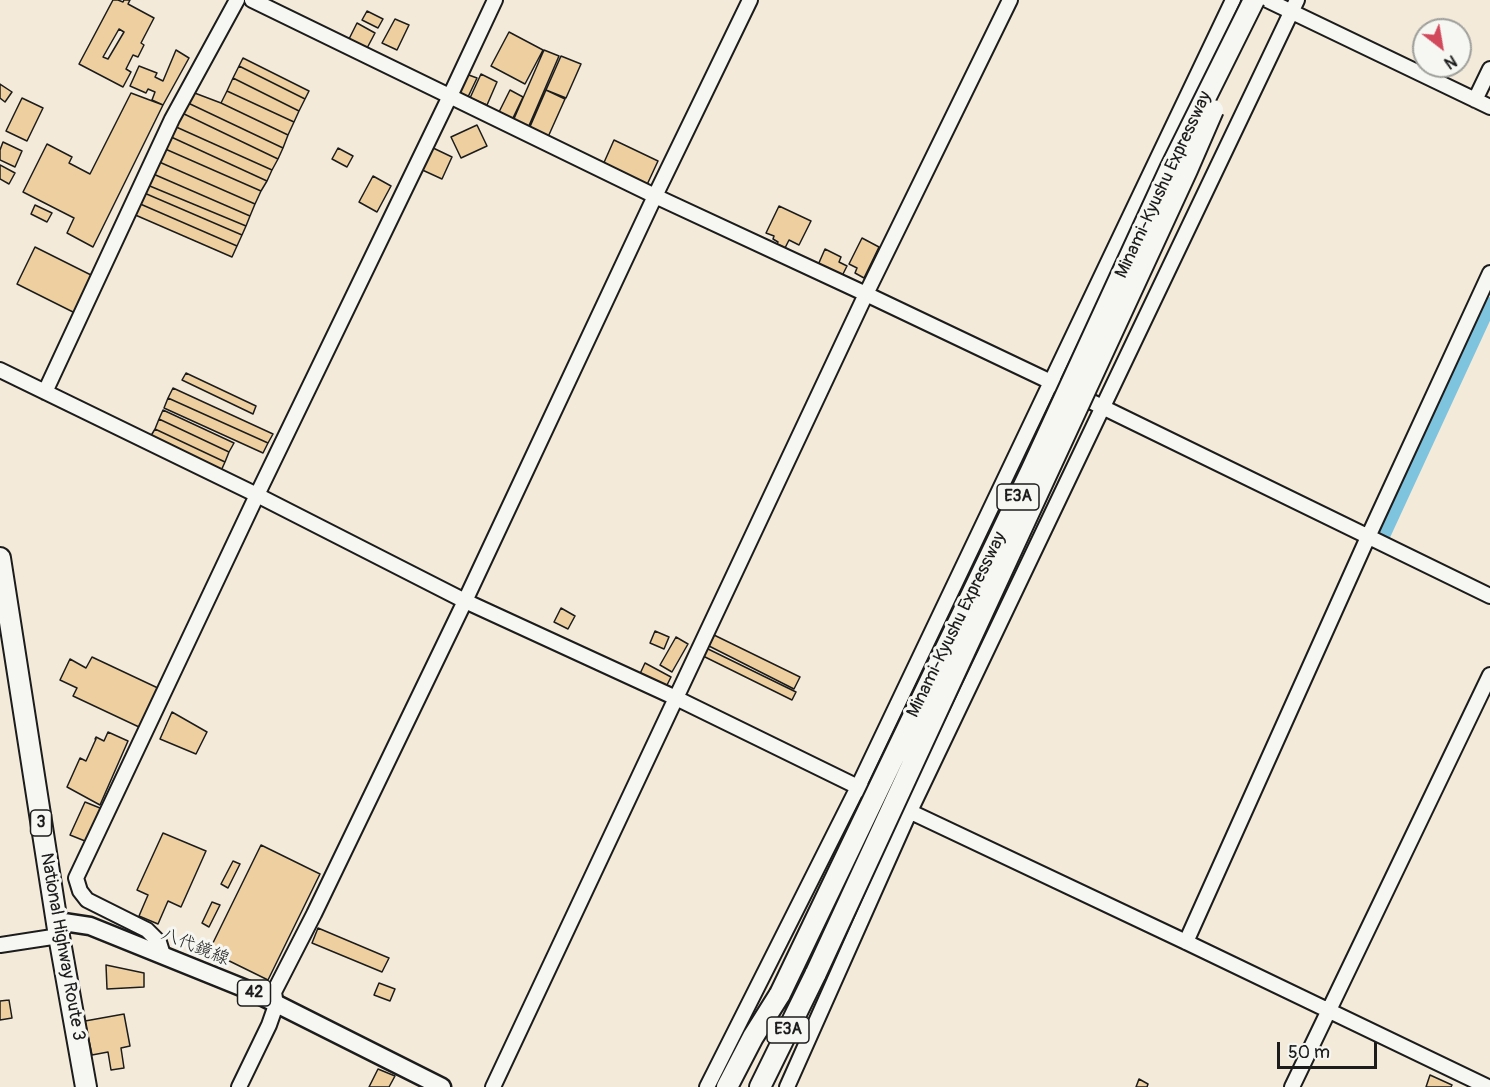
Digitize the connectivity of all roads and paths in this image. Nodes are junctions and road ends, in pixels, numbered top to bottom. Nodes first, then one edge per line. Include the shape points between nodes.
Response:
1 (237, 0) edge
2 (252, 0) edge
3 (495, 0) edge
4 (750, 0) edge
5 (1010, 0) edge
6 (1233, 0) edge
7 (1254, 0) edge
8 (1261, 0) edge
9 (1267, 0) edge
10 (1294, 6) edge
11 (1490, 69) edge
12 (450, 96) junction
13 (1475, 100) junction
14 (1490, 108) edge
15 (655, 196) junction
16 (1490, 273) edge
17 (866, 294) junction
18 (0, 370) edge
19 (1051, 382) junction
20 (45, 392) junction
21 (1103, 407) junction
22 (257, 495) junction
23 (1368, 537) junction
24 (0, 558) edge
25 (1490, 596) edge
26 (465, 601) junction
27 (1490, 675) edge
28 (676, 698) junction
29 (858, 787) junction
30 (910, 811) junction
31 (58, 928) junction
32 (0, 945) edge
33 (1191, 945) junction
34 (163, 955) junction
35 (816, 973) junction
36 (780, 994) junction
37 (276, 1005) junction
38 (1329, 1011) junction
39 (86, 1087) edge
40 (239, 1087) edge
41 (442, 1087) edge
42 (493, 1087) edge
43 (707, 1087) edge
44 (728, 1087) edge
45 (735, 1087) edge
46 (760, 1087) edge
47 (770, 1087) edge
48 (787, 1087) edge
49 (1292, 1087) edge
50 (1488, 1087) edge

1 - 20 street via 172,118
2 - 12 street
3 - 12 street
4 - 15 street
5 - 17 street
6 - 19 street
7 - 36 highway, Minami-Kyushu Expressway / E3A, bridge via 1171,167
8 - 35 highway, Minami-Kyushu Expressway / E3A, bridge via 1187,170
9 - 10 street
10 - 13 street
10 - 21 street
11 - 13 street
12 - 15 street
12 - 22 street
13 - 14 street
15 - 17 street
15 - 26 street
16 - 23 street
17 - 19 street
17 - 28 street
18 - 20 street
19 - 21 street
19 - 29 street
20 - 22 street
21 - 23 street
21 - 30 street
22 - 26 street
22 - 34 street via 76,878 87,900 147,930 159,942
23 - 25 street
23 - 33 street
24 - 31 highway, National Highway Route 3 / 3
26 - 28 street
26 - 37 street via 274,992
27 - 38 street
28 - 29 street
28 - 42 street
29 - 30 street
29 - 43 street
30 - 33 street
30 - 48 street
31 - 32 street
31 - 34 main road, 八代鏡線 / 42 via 90,926
31 - 39 highway, National Highway Route 3 / 3
33 - 38 street
34 - 37 main road, 八代鏡線 / 42
35 - 46 highway, Minami-Kyushu Expressway / E3A
35 - 47 highway
36 - 44 highway
36 - 45 highway, Minami-Kyushu Expressway / E3A
37 - 40 street
37 - 41 main road, 八代鏡線 / 42
38 - 49 street
38 - 50 street

